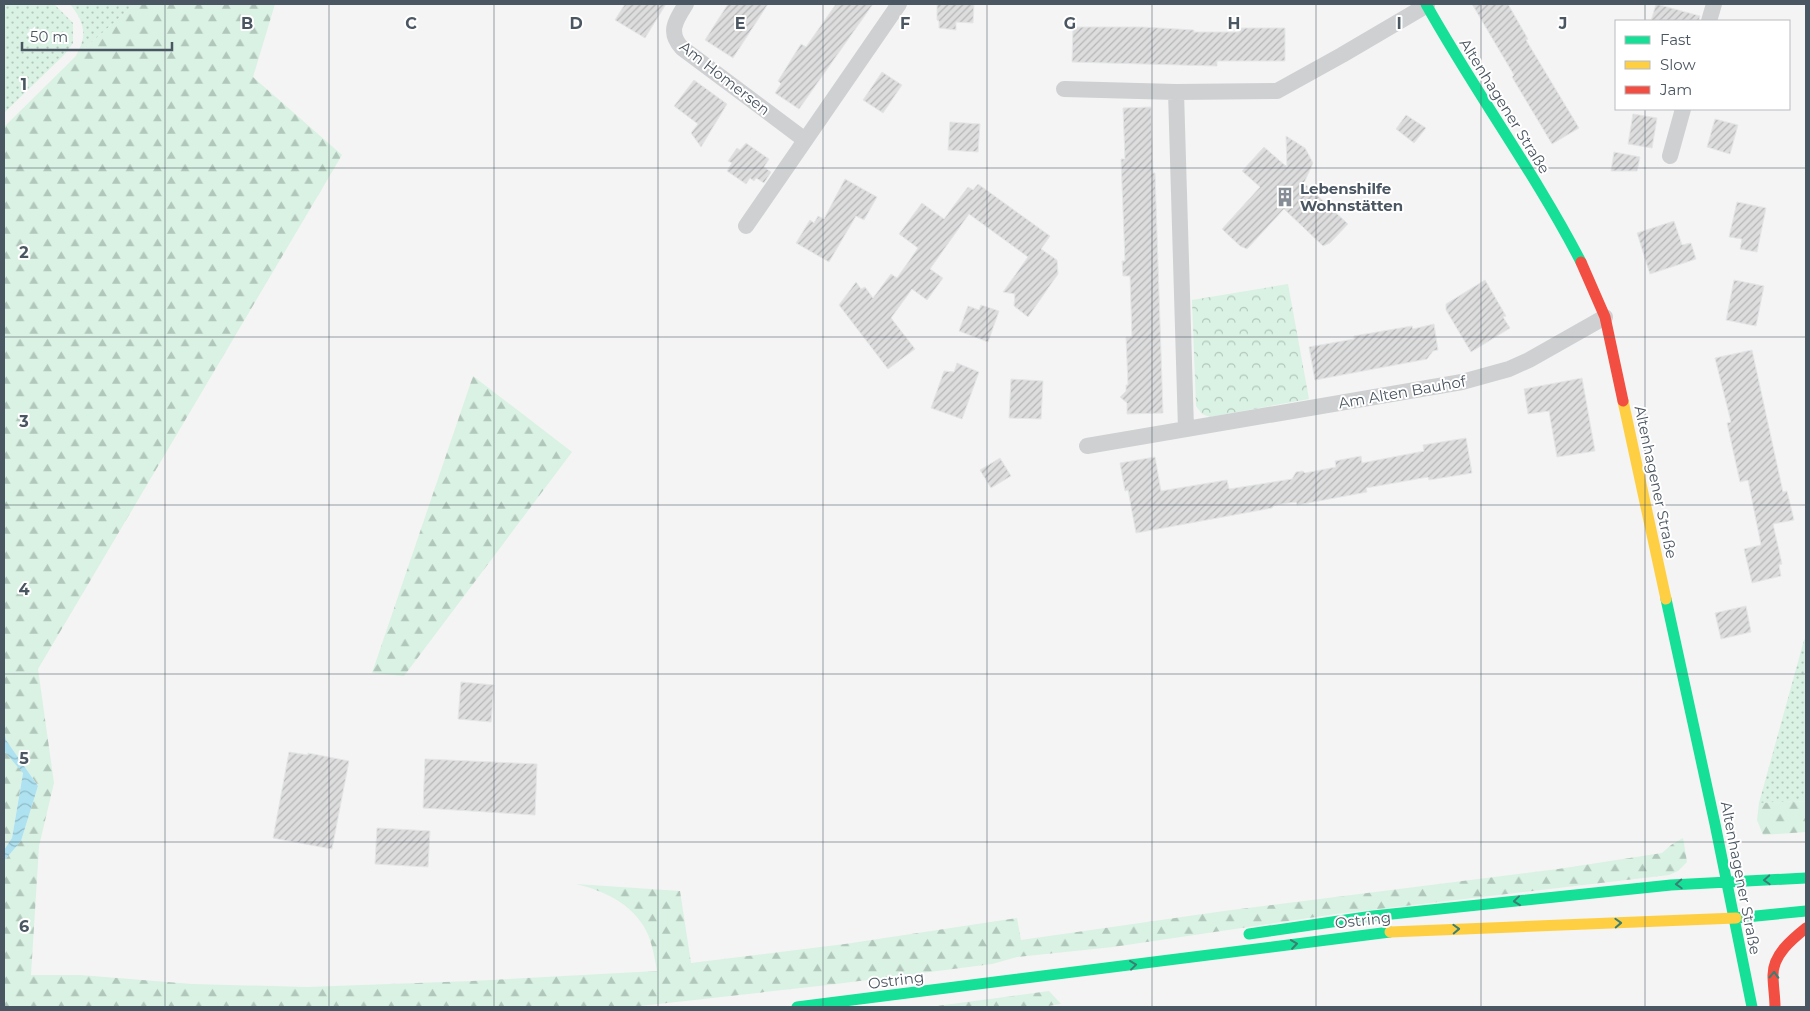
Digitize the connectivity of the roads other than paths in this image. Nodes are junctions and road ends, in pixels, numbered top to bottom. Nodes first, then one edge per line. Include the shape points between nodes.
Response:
1 (686, 4) edge
2 (899, 4) edge
3 (1427, 4) edge
4 (1714, 4) edge
5 (1709, 20) edge
6 (1064, 89) dead end
7 (1176, 92) junction
8 (1683, 110) edge
9 (805, 140) junction
10 (1670, 156) dead end
11 (746, 226) dead end
12 (1605, 317) junction
13 (1186, 429) junction
14 (1087, 446) dead end
15 (1806, 878) edge
16 (1728, 882) junction
17 (1806, 911) edge
18 (1733, 918) junction
19 (1806, 928) edge
20 (1238, 936) dead end
21 (1141, 952) dead end
22 (998, 982) junction
23 (797, 1007) edge
24 (1752, 1007) edge
25 (1775, 1007) edge

1 - 9 street, Am Homersen via 674,28 677,43
2 - 9 street
3 - 7 street via 1277,91
3 - 12 main road, Altenhagener Straße via 1449,46 1580,258
4 - 5 street
6 - 7 street
7 - 13 street
8 - 10 street
9 - 11 street
12 - 13 street, Am Alten Bauhof via 1529,360 1482,377
12 - 16 main road, Altenhagener Straße
13 - 14 street, Am Alten Bauhof
15 -> 16 main road, Ostring
16 - 18 main road, Altenhagener Straße
16 -> 20 main road, Ostring via 1670,885 1383,915
17 - 18 main road, Ostring
22 -> 18 main road, Ostring via 1377,933
18 - 24 main road, Altenhagener Straße
25 -> 19 main road via 1773,971 1777,959
21 - 22 main road, Ostring
22 - 23 main road, Ostring

